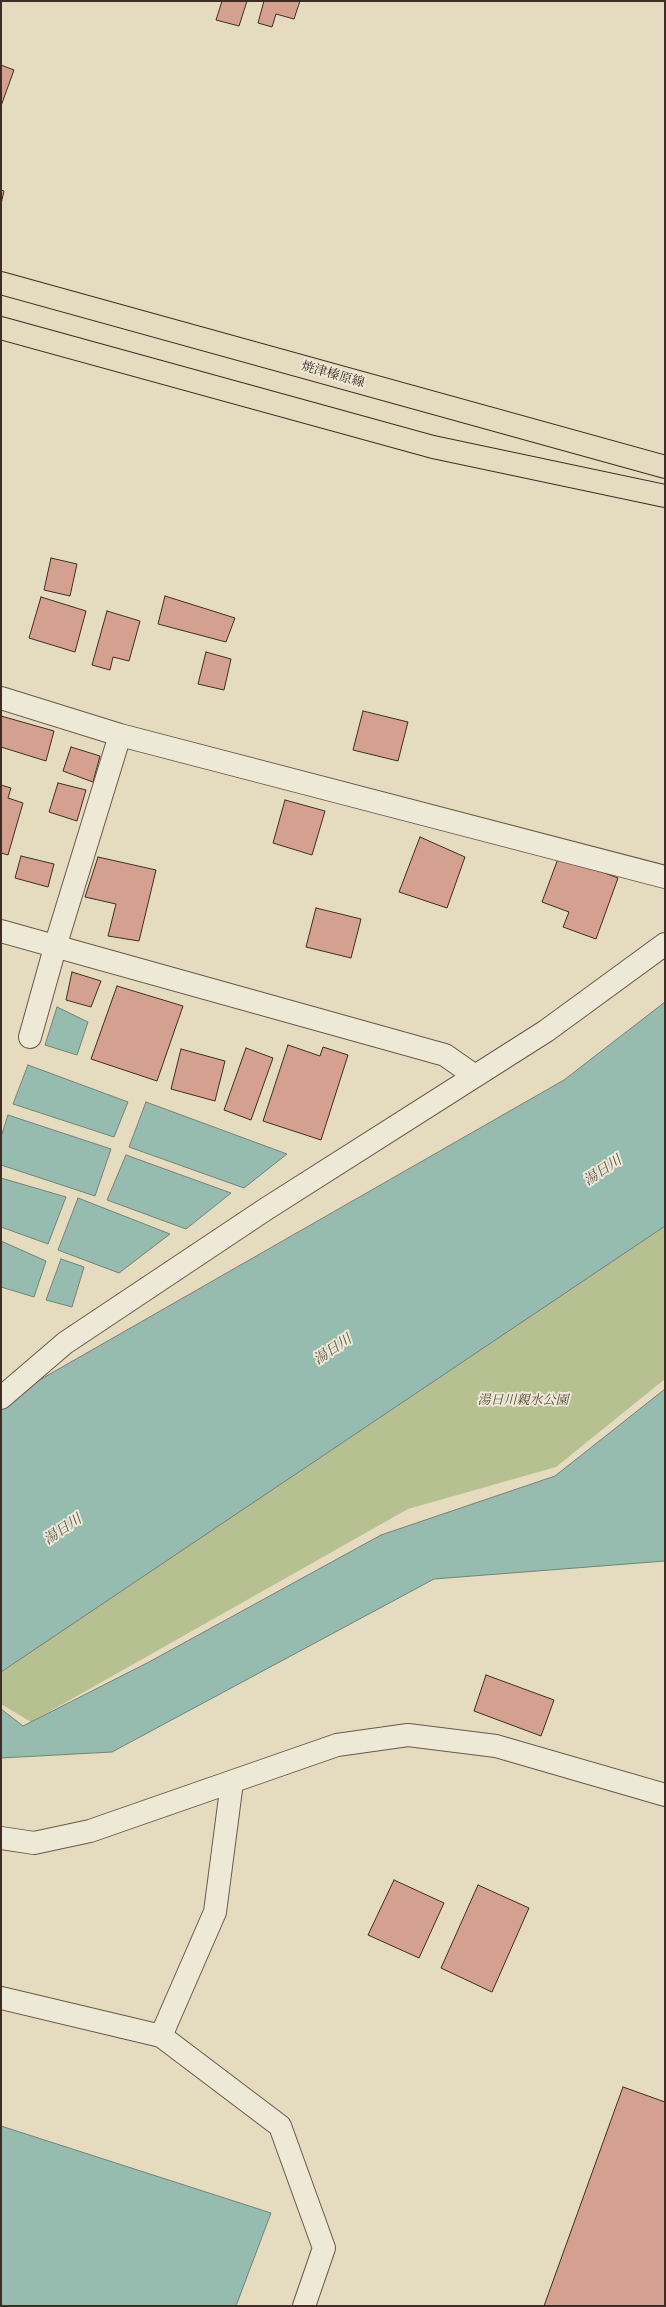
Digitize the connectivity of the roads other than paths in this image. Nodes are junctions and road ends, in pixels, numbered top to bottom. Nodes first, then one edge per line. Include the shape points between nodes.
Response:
1 (1, 283) edge
2 (1, 328) edge
3 (665, 467) edge
4 (665, 496) edge
5 (1, 698) edge
6 (120, 735) junction
7 (665, 877) edge
8 (1, 930) edge
9 (665, 944) edge
10 (56, 946) junction
11 (30, 1037) dead end
12 (475, 1076) junction
13 (1, 1398) edge
14 (232, 1782) junction
15 (665, 1795) edge
16 (1, 1838) edge
17 (1, 1998) edge
18 (161, 2036) junction
19 (304, 2306) edge

1 - 3 main road, 焼津榛原線
2 - 4 main road via 432,447
5 - 6 street
6 - 7 street
6 - 10 street
8 - 10 street
9 - 12 street via 546,1031
10 - 11 street
10 - 12 street via 444,1055
12 - 13 street via 266,1209 65,1343
14 - 15 street via 337,1745 408,1735 496,1746
14 - 16 street via 90,1831 34,1843
14 - 18 street via 215,1912
17 - 18 street
18 - 19 street via 280,2126 324,2248

